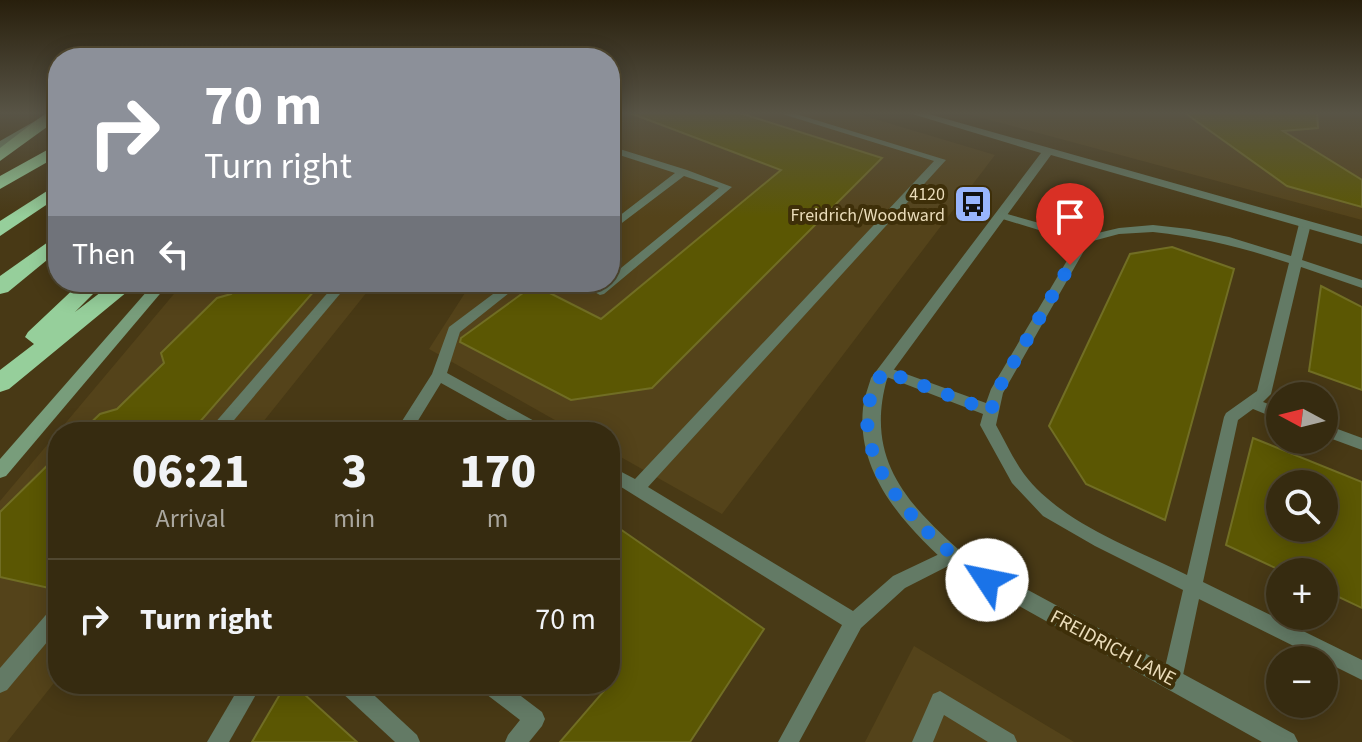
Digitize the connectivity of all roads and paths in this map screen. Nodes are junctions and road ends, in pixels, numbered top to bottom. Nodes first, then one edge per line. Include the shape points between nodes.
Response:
1 (900, 148) edge
2 (1036, 148) edge
3 (1048, 151) junction
4 (620, 152) edge
5 (48, 155) edge
6 (683, 172) junction
7 (4, 182) edge
8 (48, 196) edge
9 (1000, 215) junction
10 (620, 221) edge
11 (1305, 224) junction
12 (0, 230) edge
13 (1085, 240) junction
14 (1362, 240) edge
15 (48, 249) edge
16 (1296, 264) junction
17 (620, 275) edge
18 (1362, 284) edge
19 (0, 287) edge
20 (84, 292) edge
21 (115, 292) edge
22 (154, 292) edge
23 (335, 292) edge
24 (504, 292) edge
25 (884, 371) junction
26 (0, 372) edge
27 (439, 375) junction
28 (0, 383) edge
29 (1251, 403) junction
30 (1266, 409) edge
31 (991, 411) junction
32 (224, 422) edge
33 (409, 422) edge
34 (524, 422) edge
35 (1338, 435) edge
36 (1362, 444) edge
37 (0, 471) edge
38 (620, 478) edge
39 (637, 488) junction
40 (952, 556) junction
41 (1193, 585) junction
42 (854, 622) junction
43 (48, 627) edge
44 (1362, 670) edge
45 (1172, 680) junction
46 (0, 683) edge
47 (246, 694) edge
48 (358, 694) edge
49 (502, 694) edge
50 (217, 742) edge
51 (410, 742) edge
52 (515, 742) edge
53 (788, 742) edge
54 (922, 742) edge
55 (1007, 742) edge
56 (1286, 742) edge

1 - 39 lane via 941,160
2 - 3 street
3 - 9 street, FREIDRICH LANE
3 - 11 street
4 - 6 lane
5 - 7 highway
6 - 10 lane
6 - 17 lane via 727,187
8 - 12 highway
9 - 13 lane
9 - 25 street, FREIDRICH LANE
11 - 14 street
11 - 16 lane
13 - 16 lane via 1102,233 1190,230
13 - 31 lane via 996,393
15 - 19 highway
16 - 18 lane
16 - 29 lane via 1264,394
20 - 26 highway
21 - 28 highway
22 - 37 main road
23 - 32 lane
24 - 27 lane via 454,330
25 - 31 lane
25 - 40 street, FREIDRICH LANE via 870,412 878,463 905,510
27 - 33 lane
27 - 34 lane
29 - 30 lane
29 - 41 lane via 1231,417
31 - 41 lane via 988,425 1018,478 1049,511
35 - 36 lane
38 - 39 lane
39 - 42 lane
40 - 42 lane via 899,582
40 - 45 street, FREIDRICH LANE
41 - 44 lane
41 - 45 lane
42 - 53 lane
43 - 46 lane
45 - 56 street, FREIDRICH LANE
47 - 50 lane
48 - 51 lane
49 - 52 lane via 535,719
54 - 55 lane via 940,701

